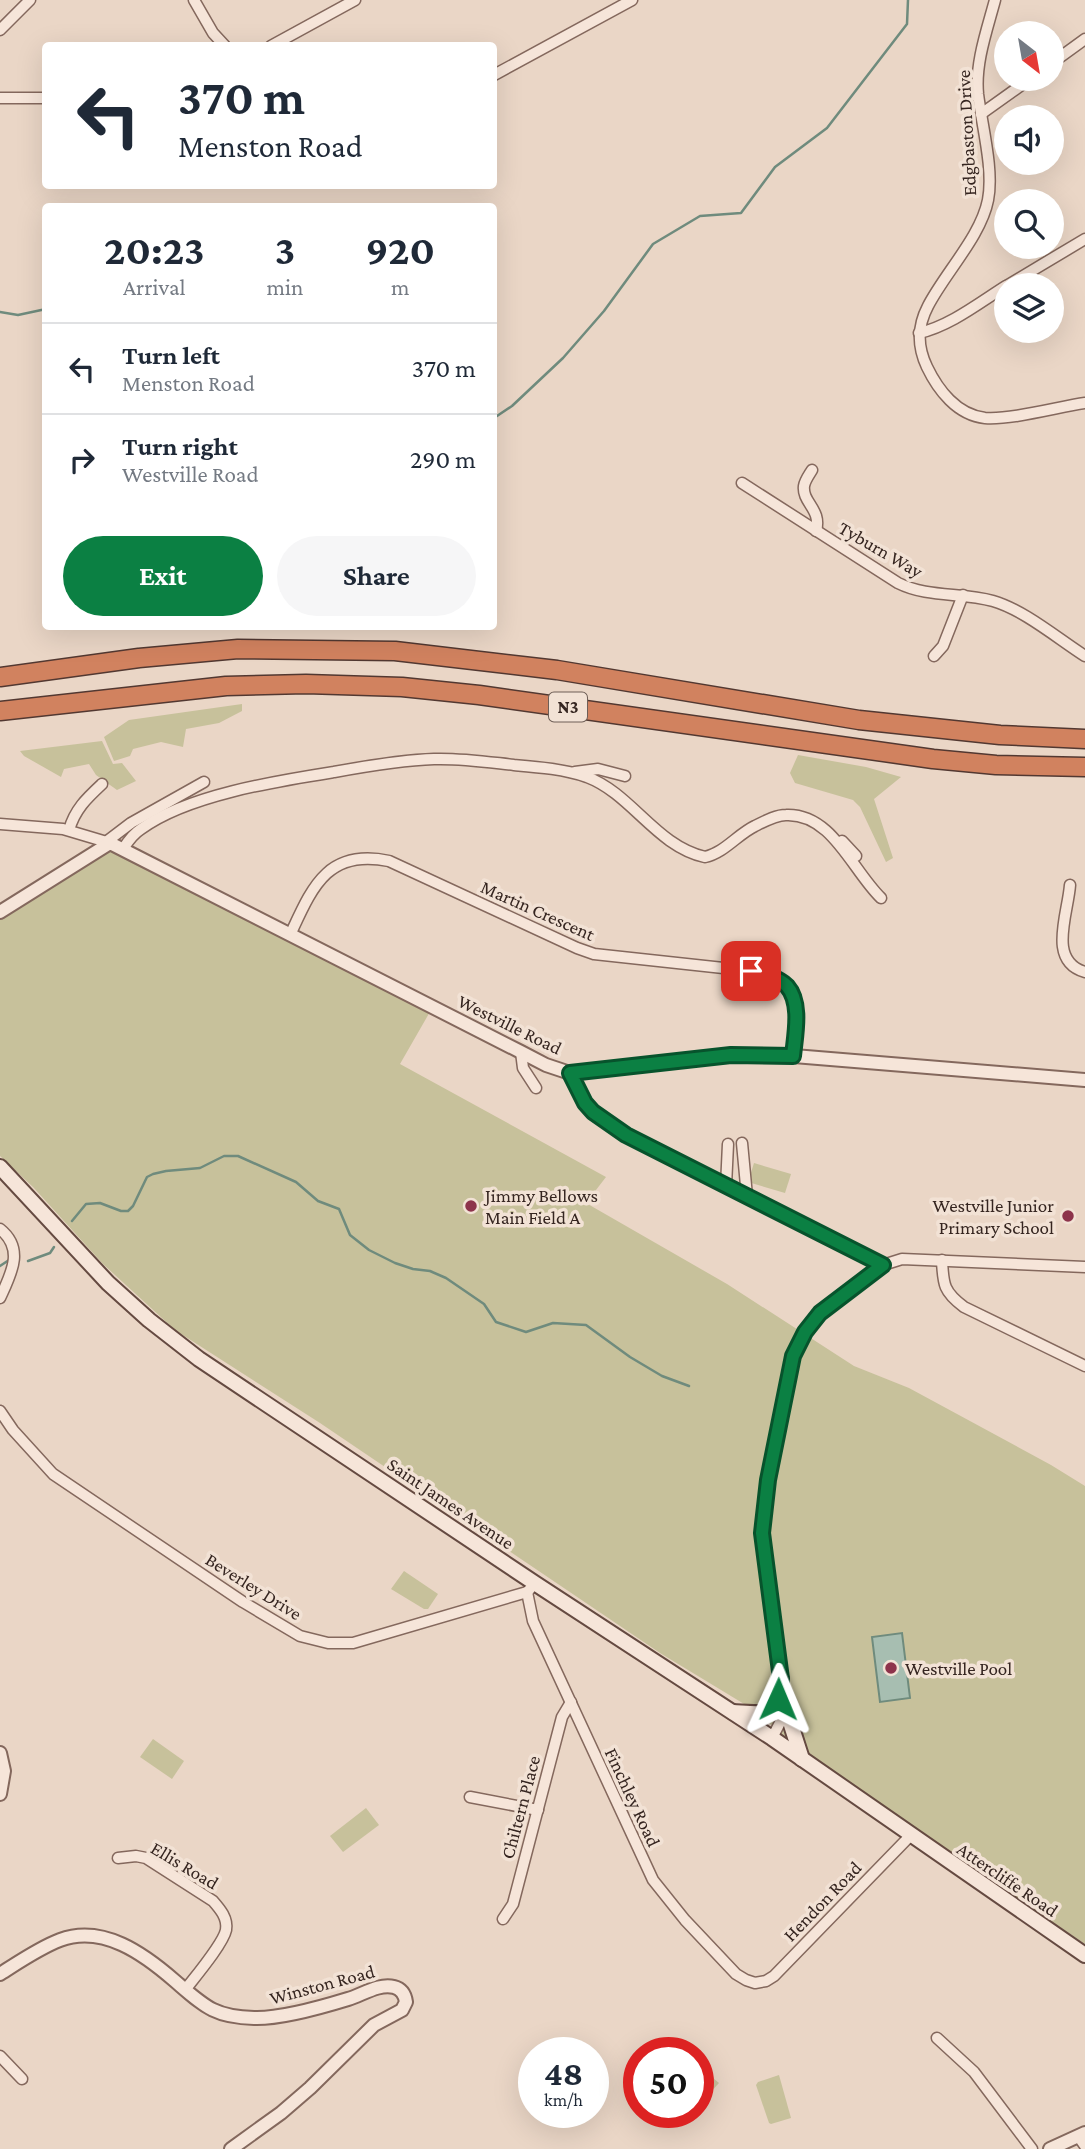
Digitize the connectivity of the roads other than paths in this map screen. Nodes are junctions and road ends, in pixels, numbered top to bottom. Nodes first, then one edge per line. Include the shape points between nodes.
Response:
1 (30, 0) edge
2 (194, 0) edge
3 (355, 0) edge
4 (632, 0) edge
5 (995, 0) edge
6 (0, 30) edge
7 (1085, 39) edge
8 (221, 42) edge
9 (278, 42) edge
10 (1064, 54) edge
11 (497, 73) edge
12 (1013, 91) edge
13 (0, 98) edge
14 (42, 98) edge
15 (981, 114) junction
16 (1085, 239) edge
17 (1029, 273) edge
18 (994, 294) edge
19 (919, 333) junction
20 (1085, 403) edge
21 (812, 470) dead end
22 (743, 483) dead end
23 (816, 531) junction
24 (963, 595) junction
25 (934, 656) dead end
26 (1085, 656) edge
27 (2, 677) edge
28 (48, 706) junction
29 (0, 711) edge
30 (0, 718) edge
31 (1085, 739) edge
32 (1085, 767) edge
33 (572, 773) junction
34 (625, 776) dead end
35 (204, 782) dead end
36 (102, 784) dead end
37 (0, 824) edge
38 (69, 830) junction
39 (832, 836) junction
40 (108, 842) junction
41 (123, 849) junction
42 (856, 856) dead end
43 (1070, 885) dead end
44 (881, 898) dead end
45 (0, 912) edge
46 (290, 935) junction
47 (1085, 972) edge
48 (521, 1052) junction
49 (793, 1056) junction
50 (570, 1073) junction
51 (1085, 1080) edge
52 (536, 1088) dead end
53 (742, 1143) dead end
54 (728, 1144) dead end
55 (0, 1167) edge
56 (726, 1186) junction
57 (747, 1196) junction
58 (0, 1229) edge
59 (942, 1260) junction
60 (883, 1265) junction
61 (1085, 1267) edge
62 (0, 1298) edge
63 (1085, 1366) edge
64 (0, 1411) edge
65 (532, 1588) junction
66 (781, 1679) junction
67 (571, 1702) junction
68 (784, 1703) junction
69 (731, 1712) junction
70 (772, 1738) junction
71 (0, 1753) edge
72 (802, 1759) junction
73 (0, 1794) edge
74 (470, 1797) dead end
75 (538, 1810) junction
76 (910, 1836) junction
77 (118, 1857) dead end
78 (503, 1919) dead end
79 (1085, 1955) edge
80 (0, 1975) edge
81 (755, 1983) joint
82 (186, 1990) junction
83 (937, 2038) dead end
84 (0, 2056) edge
85 (22, 2079) dead end
86 (1083, 2138) edge
87 (231, 2149) edge
88 (1032, 2149) edge
89 (1050, 2149) edge

1 - 6 street
2 - 8 street
3 - 9 street
4 - 11 street
5 - 15 street, Edgbaston Drive via 978,72
7 - 10 street
12 - 15 street
13 - 14 street
15 - 19 street, Edgbaston Drive via 990,183 984,216 928,306
16 - 17 street
18 - 19 street via 946,323
19 - 20 street via 920,349 944,397 973,414 1008,416
21 - 23 street via 804,491 816,513
22 - 23 street, Tyburn Way
23 - 24 street, Tyburn Way via 913,590
24 - 25 street via 943,646
24 - 26 street, Tyburn Way via 1017,611
27 - 31 highway, N3 via 238,649 395,651 557,670 859,720
28 - 29 highway, N3
28 - 30 highway
28 - 32 highway, N3 via 226,686 402,687 933,759
33 - 34 street via 598,769
33 - 39 street via 598,782 673,844 696,855 709,857 751,827 785,815 816,822
33 - 41 street via 464,759 360,767 284,780 168,813 139,830
35 - 40 street via 131,823
36 - 38 street via 78,808
37 - 38 street, Westville Road
38 - 40 street, Westville Road
39 - 42 street
39 - 44 street
40 - 41 street, Westville Road
40 - 45 street
41 - 46 street, Westville Road
43 - 47 street via 1064,954 1068,963
46 - 48 street, Westville Road
46 - 49 street, Martin Crescent via 326,872 356,859 373,858 594,954 751,971 775,978 787,986 795,1003
48 - 50 street, Westville Road
48 - 52 street via 523,1068
49 - 50 street, Westville Road via 731,1055
49 - 51 street, Westville Road
50 - 56 street via 585,1103 603,1119
53 - 57 street
54 - 56 street
55 - 65 main road, Saint James Avenue via 108,1283 149,1320
56 - 57 street
57 - 60 street
58 - 62 street via 10,1239 15,1258
59 - 60 street via 902,1259
59 - 61 street
59 - 63 street via 944,1287 964,1307
60 - 66 street via 820,1313 793,1356 762,1533
64 - 65 street, Beverley Drive via 53,1474 300,1636 353,1643
65 - 67 street, Finchley Road via 533,1621
65 - 69 main road, Saint James Avenue
66 - 68 street
66 - 69 main road via 772,1708 760,1714
67 - 75 street, Chiltern Place via 562,1717
67 - 81 street, Finchley Road via 653,1880 731,1969
68 - 70 street via 783,1717
68 - 72 main road
69 - 70 main road, Saint James Avenue
70 - 72 main road, Saint James Avenue
71 - 73 street via 4,1771
72 - 76 main road, Saint James Avenue
74 - 75 street
75 - 78 street, Chiltern Place via 513,1904
76 - 79 main road, Attercliffe Road
76 - 81 street, Hendon Road via 774,1976
77 - 82 street, Ellis Road via 146,1858 213,1901 225,1918 225,1933
80 - 82 street, Winston Road via 61,1939 88,1936 129,1946
82 - 87 street, Winston Road via 219,2013 251,2018 350,1999 387,1986 401,1990 406,1999 402,2010 374,2025 310,2088
83 - 88 street via 974,2072
84 - 85 street
86 - 89 street

